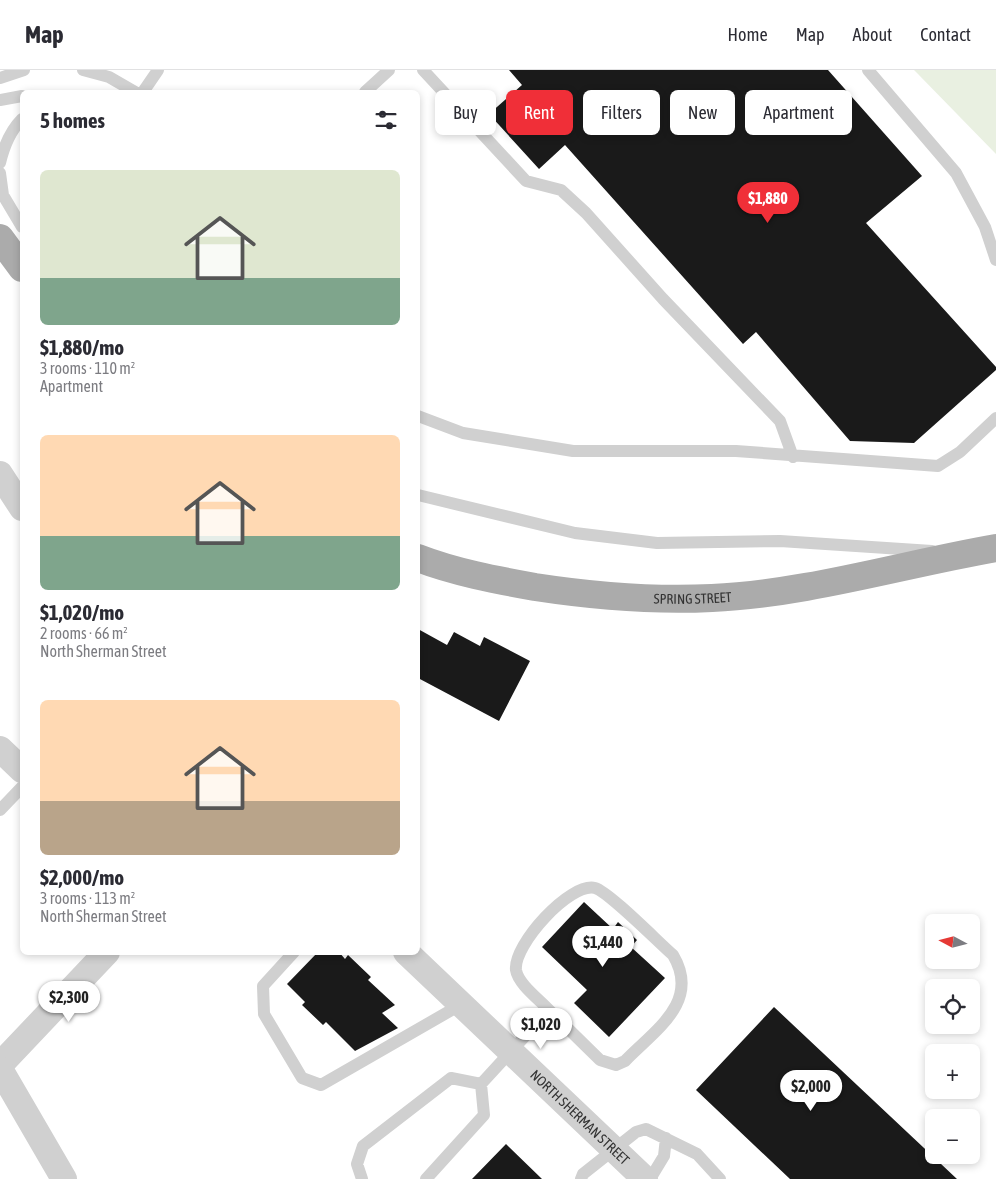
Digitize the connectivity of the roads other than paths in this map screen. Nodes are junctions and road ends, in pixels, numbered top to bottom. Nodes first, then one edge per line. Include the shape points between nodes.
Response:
1 (24, 70) edge
2 (83, 70) edge
3 (158, 70) edge
4 (390, 70) edge
5 (423, 70) edge
6 (868, 70) edge
7 (0, 78) edge
8 (132, 90) edge
9 (144, 90) edge
10 (368, 90) edge
11 (20, 96) edge
12 (0, 100) edge
13 (20, 121) edge
14 (0, 163) edge
15 (0, 173) edge
16 (20, 224) edge
17 (0, 238) edge
18 (996, 260) edge
19 (20, 265) edge
20 (420, 417) edge
21 (996, 418) edge
22 (793, 457) junction
23 (0, 474) edge
24 (420, 495) edge
25 (20, 505) edge
26 (996, 548) edge
27 (967, 553) junction
28 (420, 559) edge
29 (0, 749) edge
30 (20, 768) edge
31 (20, 789) edge
32 (0, 810) edge
33 (105, 955) edge
34 (291, 955) edge
35 (409, 955) edge
36 (462, 1004) junction
37 (549, 1010) junction
38 (512, 1051) junction
39 (0, 1065) edge
40 (0, 1069) edge
41 (481, 1084) junction
42 (666, 1138) junction
43 (615, 1150) junction
44 (64, 1179) edge
45 (362, 1179) edge
46 (426, 1179) edge
47 (580, 1179) edge
48 (645, 1179) edge
49 (650, 1179) edge
50 (720, 1179) edge

1 - 7 lane
2 - 8 lane via 109,77
3 - 9 lane
4 - 10 lane
5 - 22 lane via 526,181 561,190 586,213 669,306 780,421
6 - 18 lane via 956,173 985,227
11 - 12 lane
13 - 14 lane via 4,148
15 - 16 lane via 3,195
17 - 19 main road
20 - 22 lane via 463,434 574,451 736,451
21 - 22 lane via 960,452 938,466
23 - 25 street
24 - 27 lane via 575,533 657,543 780,541
26 - 27 main road, SPRING STREET
27 - 28 main road, SPRING STREET via 792,588 714,598 640,599 566,592 502,581
29 - 30 street
31 - 32 lane
33 - 39 street
34 - 36 lane via 264,986 264,1014 302,1078 313,1083 321,1085
35 - 36 street, NORTH SHERMAN STREET
36 - 38 street, NORTH SHERMAN STREET
37 - 37 lane via 519,979 517,960 522,945 534,930 571,893 584,888 596,888 608,896 672,955 679,966 681,998 673,1011 625,1061 616,1064 600,1060
37 - 38 lane
38 - 41 lane
38 - 43 street, NORTH SHERMAN STREET
40 - 44 street
41 - 45 lane via 451,1078 363,1146 357,1164
41 - 46 lane via 484,1115
42 - 43 lane via 646,1129 636,1132
42 - 49 lane via 664,1156
42 - 50 lane via 697,1154
43 - 47 lane
43 - 48 street, NORTH SHERMAN STREET

